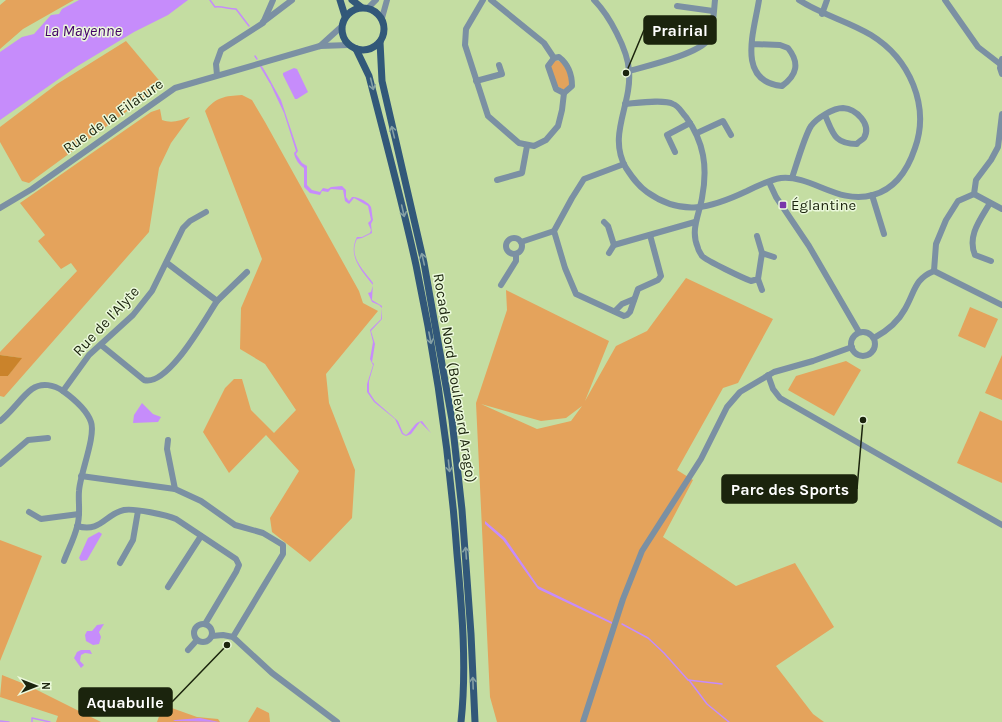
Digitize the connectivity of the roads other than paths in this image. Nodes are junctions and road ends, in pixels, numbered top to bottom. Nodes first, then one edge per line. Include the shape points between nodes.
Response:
1 (273, 0) edge
2 (292, 0) edge
3 (340, 0) edge
4 (352, 0) edge
5 (376, 0) edge
6 (387, 0) edge
7 (483, 0) edge
8 (490, 0) edge
9 (594, 0) edge
10 (715, 0) edge
11 (760, 0) edge
12 (799, 0) edge
13 (827, 0) edge
14 (945, 0) edge
15 (677, 6) dead end
16 (364, 7) junction
17 (714, 11) junction
18 (822, 14) junction
19 (346, 16) junction
20 (382, 18) junction
21 (262, 23) junction
22 (341, 27) junction
23 (380, 42) junction
24 (753, 44) junction
25 (348, 45) junction
26 (320, 46) junction
27 (356, 49) junction
28 (554, 58) junction
29 (1001, 62) edge
30 (499, 64) dead end
31 (629, 71) junction
32 (1002, 74) edge
33 (217, 75) junction
34 (476, 81) junction
35 (564, 93) junction
36 (625, 104) junction
37 (1002, 114) edge
38 (825, 115) junction
39 (690, 123) junction
40 (697, 133) junction
41 (731, 136) dead end
42 (527, 146) junction
43 (674, 152) dead end
44 (624, 164) junction
45 (792, 178) junction
46 (497, 180) dead end
47 (769, 182) junction
48 (974, 194) junction
49 (872, 195) junction
50 (990, 204) junction
51 (0, 208) edge
52 (700, 208) junction
53 (1002, 209) edge
54 (206, 212) dead end
55 (604, 222) dead end
56 (695, 222) junction
57 (554, 232) junction
58 (884, 234) dead end
59 (650, 235) junction
60 (757, 236) dead end
61 (522, 242) junction
62 (614, 245) junction
63 (609, 253) dead end
64 (762, 253) junction
65 (516, 254) junction
66 (774, 257) dead end
67 (991, 261) dead end
68 (167, 263) junction
69 (934, 271) junction
70 (247, 272) dead end
71 (758, 279) junction
72 (501, 285) dead end
73 (762, 290) dead end
74 (634, 299) junction
75 (217, 301) junction
76 (1002, 305) edge
77 (615, 311) junction
78 (859, 332) junction
79 (874, 338) junction
80 (101, 345) junction
81 (852, 347) junction
82 (768, 375) junction
83 (63, 391) junction
84 (0, 421) edge
85 (48, 438) dead end
86 (168, 440) dead end
87 (0, 464) edge
88 (82, 476) junction
89 (175, 489) junction
90 (138, 511) junction
91 (29, 512) dead end
92 (79, 514) junction
93 (1002, 525) edge
94 (77, 526) junction
95 (201, 536) junction
96 (64, 561) dead end
97 (120, 563) dead end
98 (168, 587) dead end
99 (205, 624) junction
100 (212, 636) junction
101 (233, 637) junction
102 (198, 640) junction
103 (188, 650) dead end
104 (336, 722) edge
105 (461, 722) edge
106 (475, 722) edge
107 (583, 722) edge

1 - 21 street
2 - 21 street
3 - 19 main road
4 - 16 main road
5 - 16 street
6 - 20 street
7 - 34 street via 466,30 465,45
8 - 28 street via 544,43
9 - 31 street via 613,26
10 - 17 street
11 - 24 street
12 - 18 street
13 - 18 street
14 - 29 street via 978,48
15 - 17 street
16 - 19 main road via 355,8
16 - 20 main road via 373,10
17 - 31 street via 710,38 705,44 677,57
18 - 49 street via 856,28 884,44 906,70 918,94 921,128 912,157 900,178 887,189
19 - 22 main road
20 - 23 main road via 384,31
21 - 33 street via 221,50 216,64
22 - 25 main road
22 - 26 street, Rue de la Filature
23 - 27 main road via 369,50
106 -> 23 main road, Rocade Nord (Boulevard Arago) via 463,518 452,420 424,263 382,81
24 - 24 street via 751,58 754,71 763,81 782,86 791,80 796,71 796,63 788,48 780,45
25 - 26 street, Rue de la Filature
25 - 27 main road
26 - 33 street, Rue de la Filature
27 -> 105 main road, Rocade Nord (Boulevard Arago) via 369,76 416,264 444,422 461,605
28 - 35 street via 548,66 553,84
28 - 35 street via 559,57 566,62 572,80 572,86
29 - 32 street
30 - 34 street via 502,74
31 - 36 street
33 - 51 street, Rue de la Filature via 181,86 163,95 32,189
34 - 42 street via 488,116 519,144
35 - 42 street via 558,126 546,140 534,146
36 - 39 street via 673,103
36 - 44 street via 618,145
37 - 48 street via 998,146 976,180
38 - 38 street via 843,108 853,111 864,120 864,138 856,144 840,142
38 - 45 street via 811,126
39 - 40 street
39 - 43 street via 667,135
40 - 41 street via 723,122
40 - 52 street via 705,166
42 - 46 street via 522,173
44 - 52 street via 638,185 659,199 678,206
44 - 57 street via 584,179
45 - 47 street
45 - 49 street via 844,196
47 - 52 street via 721,203
47 - 78 street
48 - 50 street
48 - 69 street via 958,201 946,220 936,244
49 - 58 street
50 - 53 street
50 - 67 street via 975,229 972,240 975,256
52 - 56 street
54 - 68 street, Rue de l'Alyte via 183,228
55 - 62 street via 608,226
56 - 59 street
56 - 71 street via 695,238 703,256 751,281
57 - 61 street
57 - 77 street via 576,294
59 - 62 street
59 - 74 street via 661,276 658,280 638,289
60 - 64 street
61 - 65 street via 522,250
61 - 65 street via 518,238 512,238 506,244 508,252
62 - 63 street
64 - 66 street
64 - 71 street
65 - 72 street via 516,261
68 - 75 street
68 - 80 street, Rue de l'Alyte via 152,291 133,315
69 - 76 street
69 - 79 street via 921,278 895,324
70 - 75 street
71 - 73 street
74 - 77 street via 622,304
74 - 77 street via 627,315
75 - 80 street via 180,356 155,380 144,380
78 - 79 street via 866,332
78 - 81 street via 854,337
79 - 81 street via 874,348 866,355 859,354
80 - 83 street, Rue de l'Alyte via 89,355
81 - 82 street
82 - 93 street via 773,389 780,398
82 - 107 street via 740,392 727,407 701,459 642,551 623,599
83 - 84 street via 52,385 32,388
83 - 88 street via 85,411 92,424
85 - 87 street via 28,440
86 - 89 street via 167,449
88 - 89 street
88 - 92 street
89 - 101 street via 201,501 234,525 264,533 282,545 283,554
90 - 94 street via 123,510 94,528
90 - 95 street via 170,516
90 - 97 street via 134,540
91 - 92 street via 41,518
92 - 94 street
94 - 96 street
95 - 98 street
95 - 99 street via 236,559 239,565
99 - 100 street via 212,630
99 - 102 street via 199,625 195,630 194,636
100 - 101 street via 223,634
100 - 102 street via 206,642
101 - 104 street via 272,673
102 - 103 street

